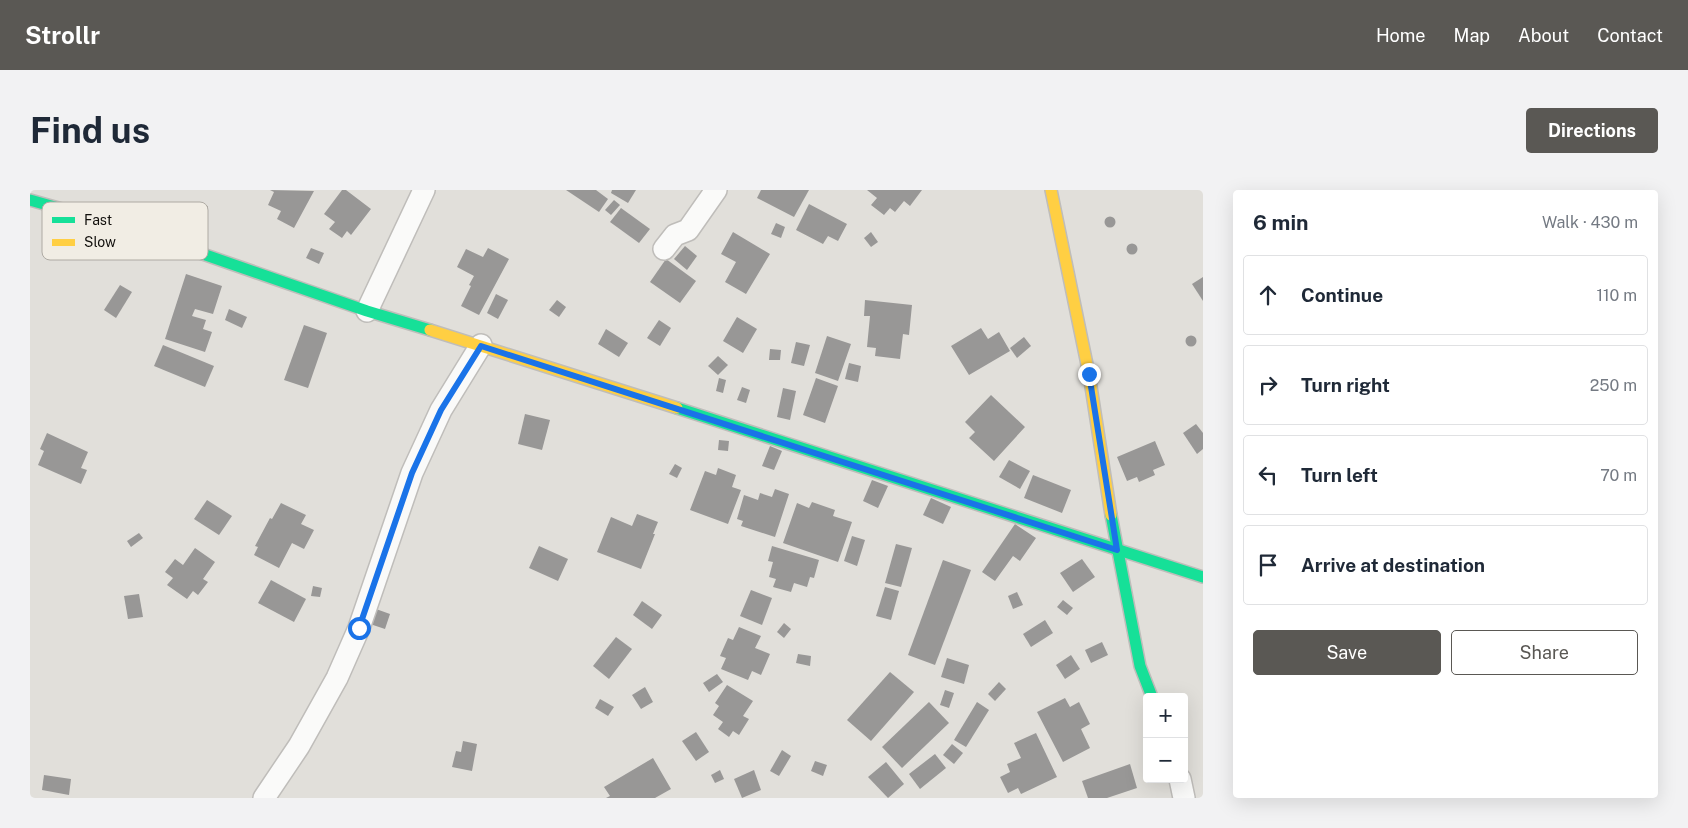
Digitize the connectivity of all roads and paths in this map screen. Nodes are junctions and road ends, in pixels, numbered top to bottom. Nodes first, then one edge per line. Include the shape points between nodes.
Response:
1 (424, 190) edge
2 (716, 190) edge
3 (1051, 190) edge
4 (664, 249) dead end
5 (208, 256) edge
6 (367, 311) junction
7 (481, 346) junction
8 (1117, 550) junction
9 (1203, 577) edge
10 (1150, 693) edge
11 (1181, 783) edge
12 (264, 798) edge
13 (1184, 798) edge

1 - 6 street
2 - 4 street via 688,230 675,235
3 - 8 street via 1089,374
5 - 6 street
6 - 7 street
7 - 8 street
7 - 12 street via 441,410 412,473 359,628 337,678 299,746
8 - 9 street
8 - 10 street via 1140,666
11 - 13 street

